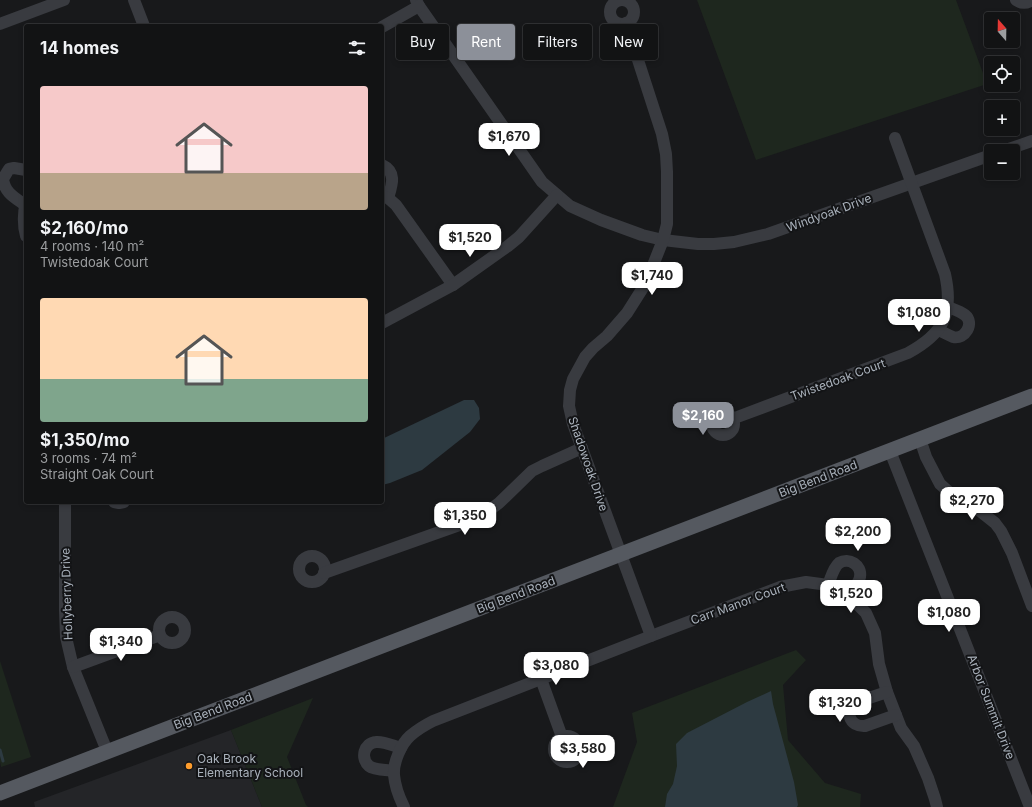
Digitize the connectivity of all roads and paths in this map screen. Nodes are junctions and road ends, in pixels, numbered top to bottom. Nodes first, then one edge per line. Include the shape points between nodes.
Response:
1 (64, 0) edge
2 (134, 0) edge
3 (1016, 0) edge
4 (1032, 0) edge
5 (417, 3) edge
6 (626, 23) dead end
7 (0, 24) edge
8 (143, 24) edge
9 (384, 26) edge
10 (895, 138) dead end
11 (1032, 141) edge
12 (1020, 145) edge
13 (984, 157) edge
14 (384, 166) edge
15 (24, 170) edge
16 (911, 183) junction
17 (557, 195) junction
18 (385, 197) edge
19 (24, 203) edge
20 (24, 213) edge
21 (24, 228) edge
22 (663, 240) junction
23 (453, 285) junction
24 (948, 307) junction
25 (384, 322) edge
26 (938, 330) junction
27 (1032, 396) edge
28 (732, 419) dead end
29 (920, 439) junction
30 (582, 448) junction
31 (890, 451) junction
32 (65, 504) edge
33 (620, 555) junction
34 (324, 573) dead end
35 (828, 585) junction
36 (849, 596) junction
37 (1032, 606) edge
38 (160, 635) dead end
39 (651, 636) junction
40 (73, 667) junction
41 (541, 679) junction
42 (887, 692) junction
43 (896, 715) junction
44 (562, 737) dead end
45 (401, 748) junction
46 (107, 751) junction
47 (394, 771) junction
48 (0, 793) edge
49 (404, 807) edge
50 (937, 807) edge
51 (1030, 807) edge

1 - 7 street
2 - 8 street
3 - 4 street via 1025,3
5 - 9 street
5 - 17 street, Windyoak Drive via 542,182
6 - 22 street, Shadowoak Drive via 657,115 666,154 667,224
10 - 16 street, Twistedoak Court
11 - 12 street
13 - 16 street, Windyoak Drive
14 - 18 street via 391,172 392,185
15 - 19 street via 9,169 3,178 8,191
16 - 22 street, Windyoak Drive via 768,234 734,242 698,244
16 - 24 street, Twistedoak Court via 945,274
17 - 22 street, Windyoak Drive via 570,206 595,218
17 - 23 street via 519,237
18 - 23 street via 396,205
20 - 21 street
22 - 30 street, Shadowoak Drive via 639,295 627,313 586,357 573,380 569,406
23 - 25 street
24 - 26 street, Twistedoak Court
24 - 26 street via 964,314 969,327 964,334 957,337
26 - 28 street, Twistedoak Court via 931,338 908,353
27 - 29 main road, Big Bend Road
29 - 31 main road, Big Bend Road
29 - 37 street via 940,484 958,500 980,511 1001,531
30 - 33 street, Shadowoak Drive
30 - 34 street via 532,471 500,503 479,518
31 - 33 main road, Big Bend Road
31 - 51 street, Arbor Summit Drive
32 - 40 street, Hollyberry Drive via 65,616 66,636
33 - 39 street, Shadowoak Drive
33 - 46 main road, Big Bend Road
35 - 36 street, Carr Manor Court
35 - 36 street via 833,571 840,563 854,563 858,566 860,579
35 - 39 street, Carr Manor Court via 806,582 780,587
36 - 42 street, Carr Manor Court via 866,612 875,633 879,664
38 - 40 street
39 - 41 street, Carr Manor Court
40 - 46 street, Hollyberry Drive
41 - 44 street
41 - 45 street, Carr Manor Court via 434,721 409,737
42 - 43 street, Carr Manor Court
42 - 43 street via 858,702 851,708 851,718 856,725 865,726
43 - 50 street, Carr Manor Court via 901,728 914,746
45 - 47 street
45 - 47 street via 377,742 368,745 364,751 365,760 373,768
46 - 48 main road, Big Bend Road
47 - 49 street via 396,787

